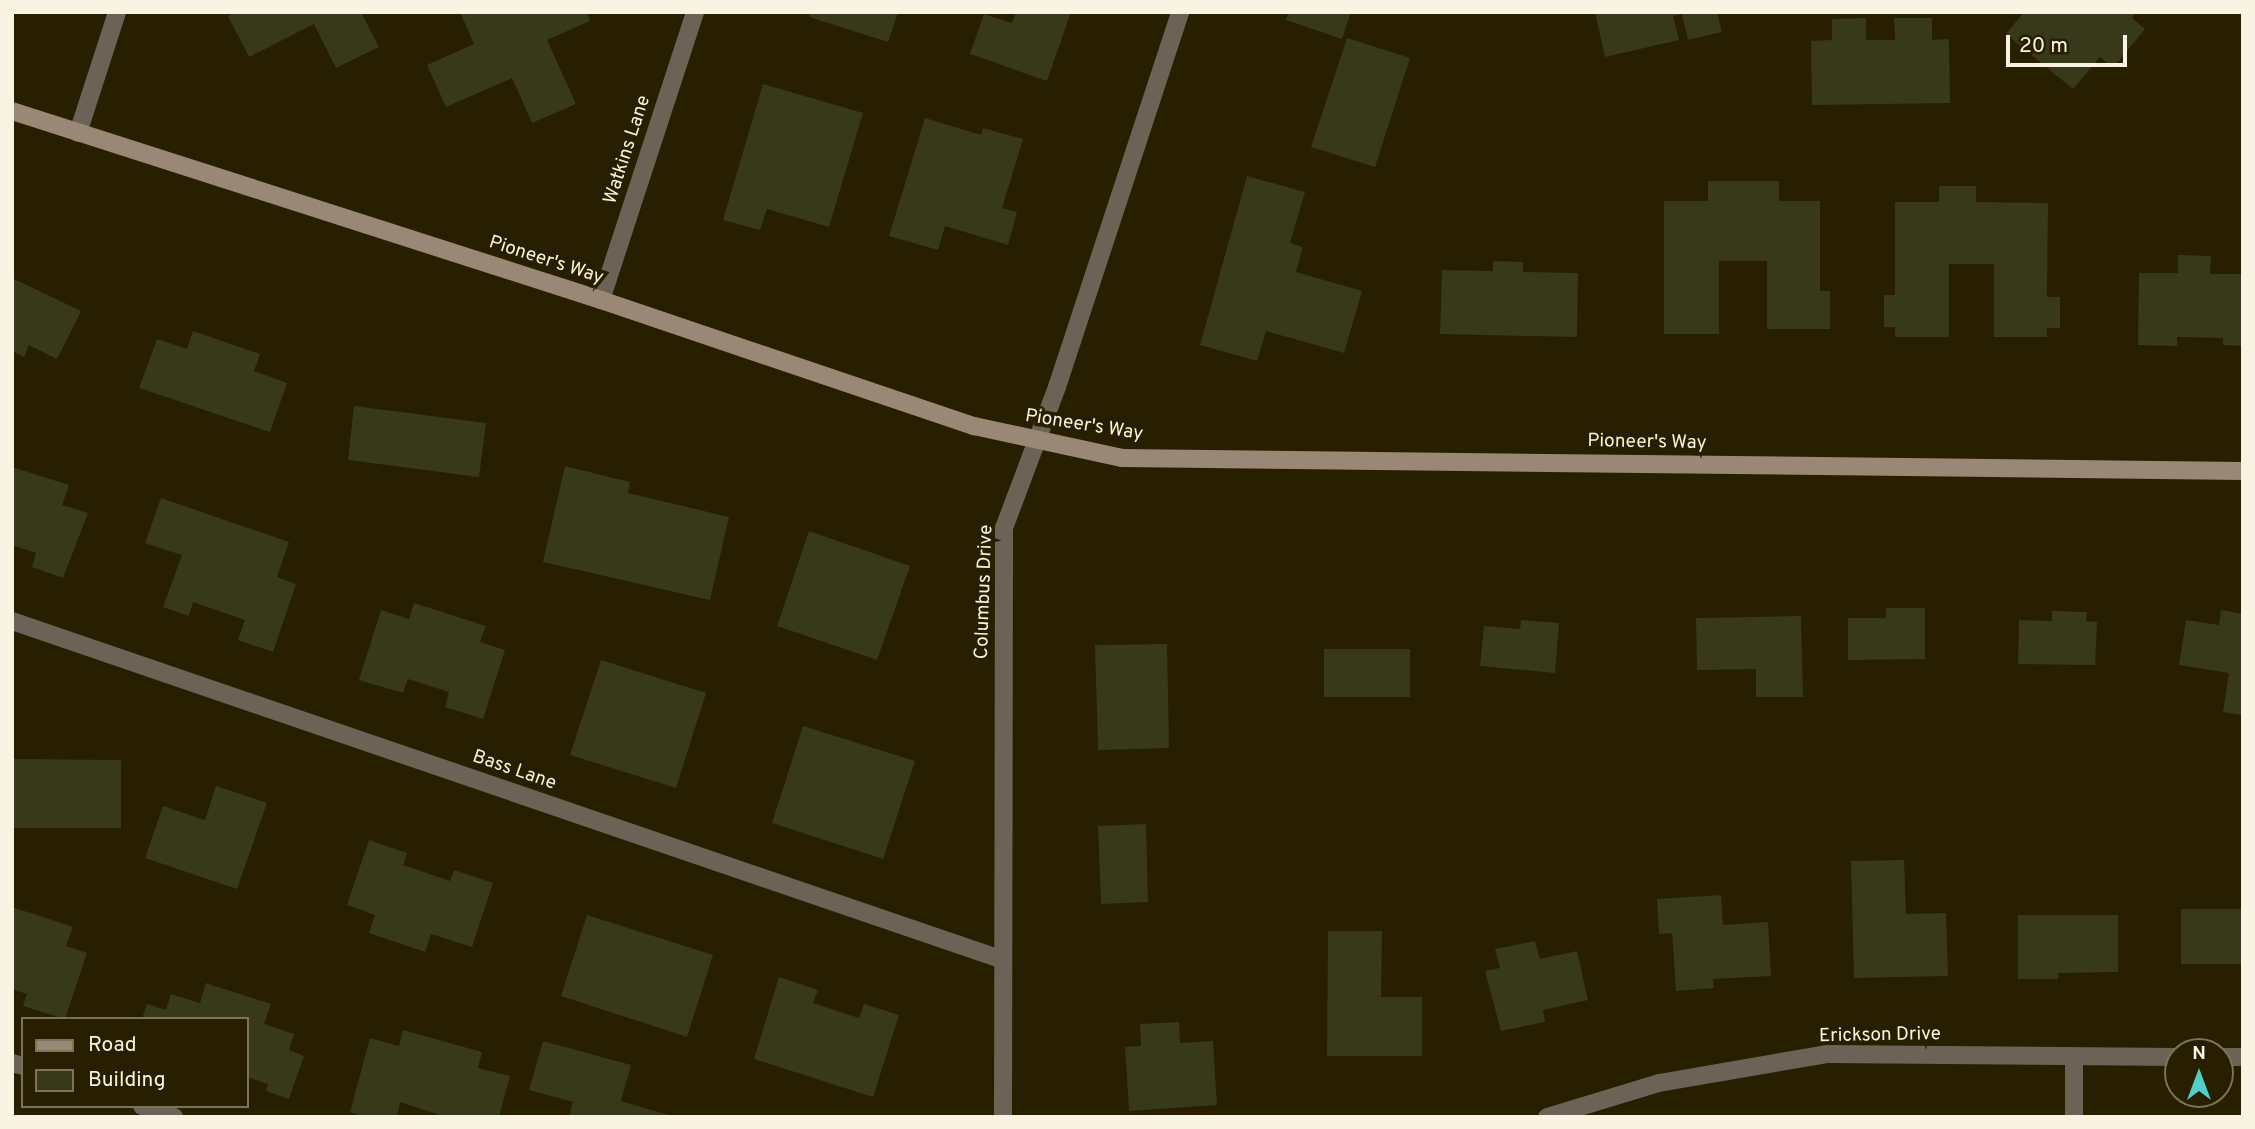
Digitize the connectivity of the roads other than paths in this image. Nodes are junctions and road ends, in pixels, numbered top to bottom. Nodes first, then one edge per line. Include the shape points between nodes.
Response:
1 (117, 12) edge
2 (695, 12) edge
3 (1180, 12) edge
4 (12, 111) edge
5 (78, 133) junction
6 (601, 300) junction
7 (1037, 441) junction
8 (2243, 471) edge
9 (12, 621) edge
10 (1003, 960) junction
11 (2164, 1057) edge
12 (2074, 1058) junction
13 (148, 1108) edge
14 (174, 1117) edge
15 (1003, 1117) edge
16 (1548, 1117) edge
17 (2074, 1117) edge

1 - 5 street
2 - 6 street, Watkins Lane
3 - 7 street, Columbus Drive
4 - 5 main road, Pioneer's Way
5 - 6 main road, Pioneer's Way
6 - 7 main road, Pioneer's Way via 949,418
7 - 8 main road, Pioneer's Way via 1122,458
7 - 10 street, Columbus Drive via 1004,528
9 - 10 street, Bass Lane
10 - 15 street, Columbus Drive
11 - 12 street, Erickson Drive
12 - 16 street, Erickson Drive via 1827,1054 1659,1083
12 - 17 street
13 - 14 street

